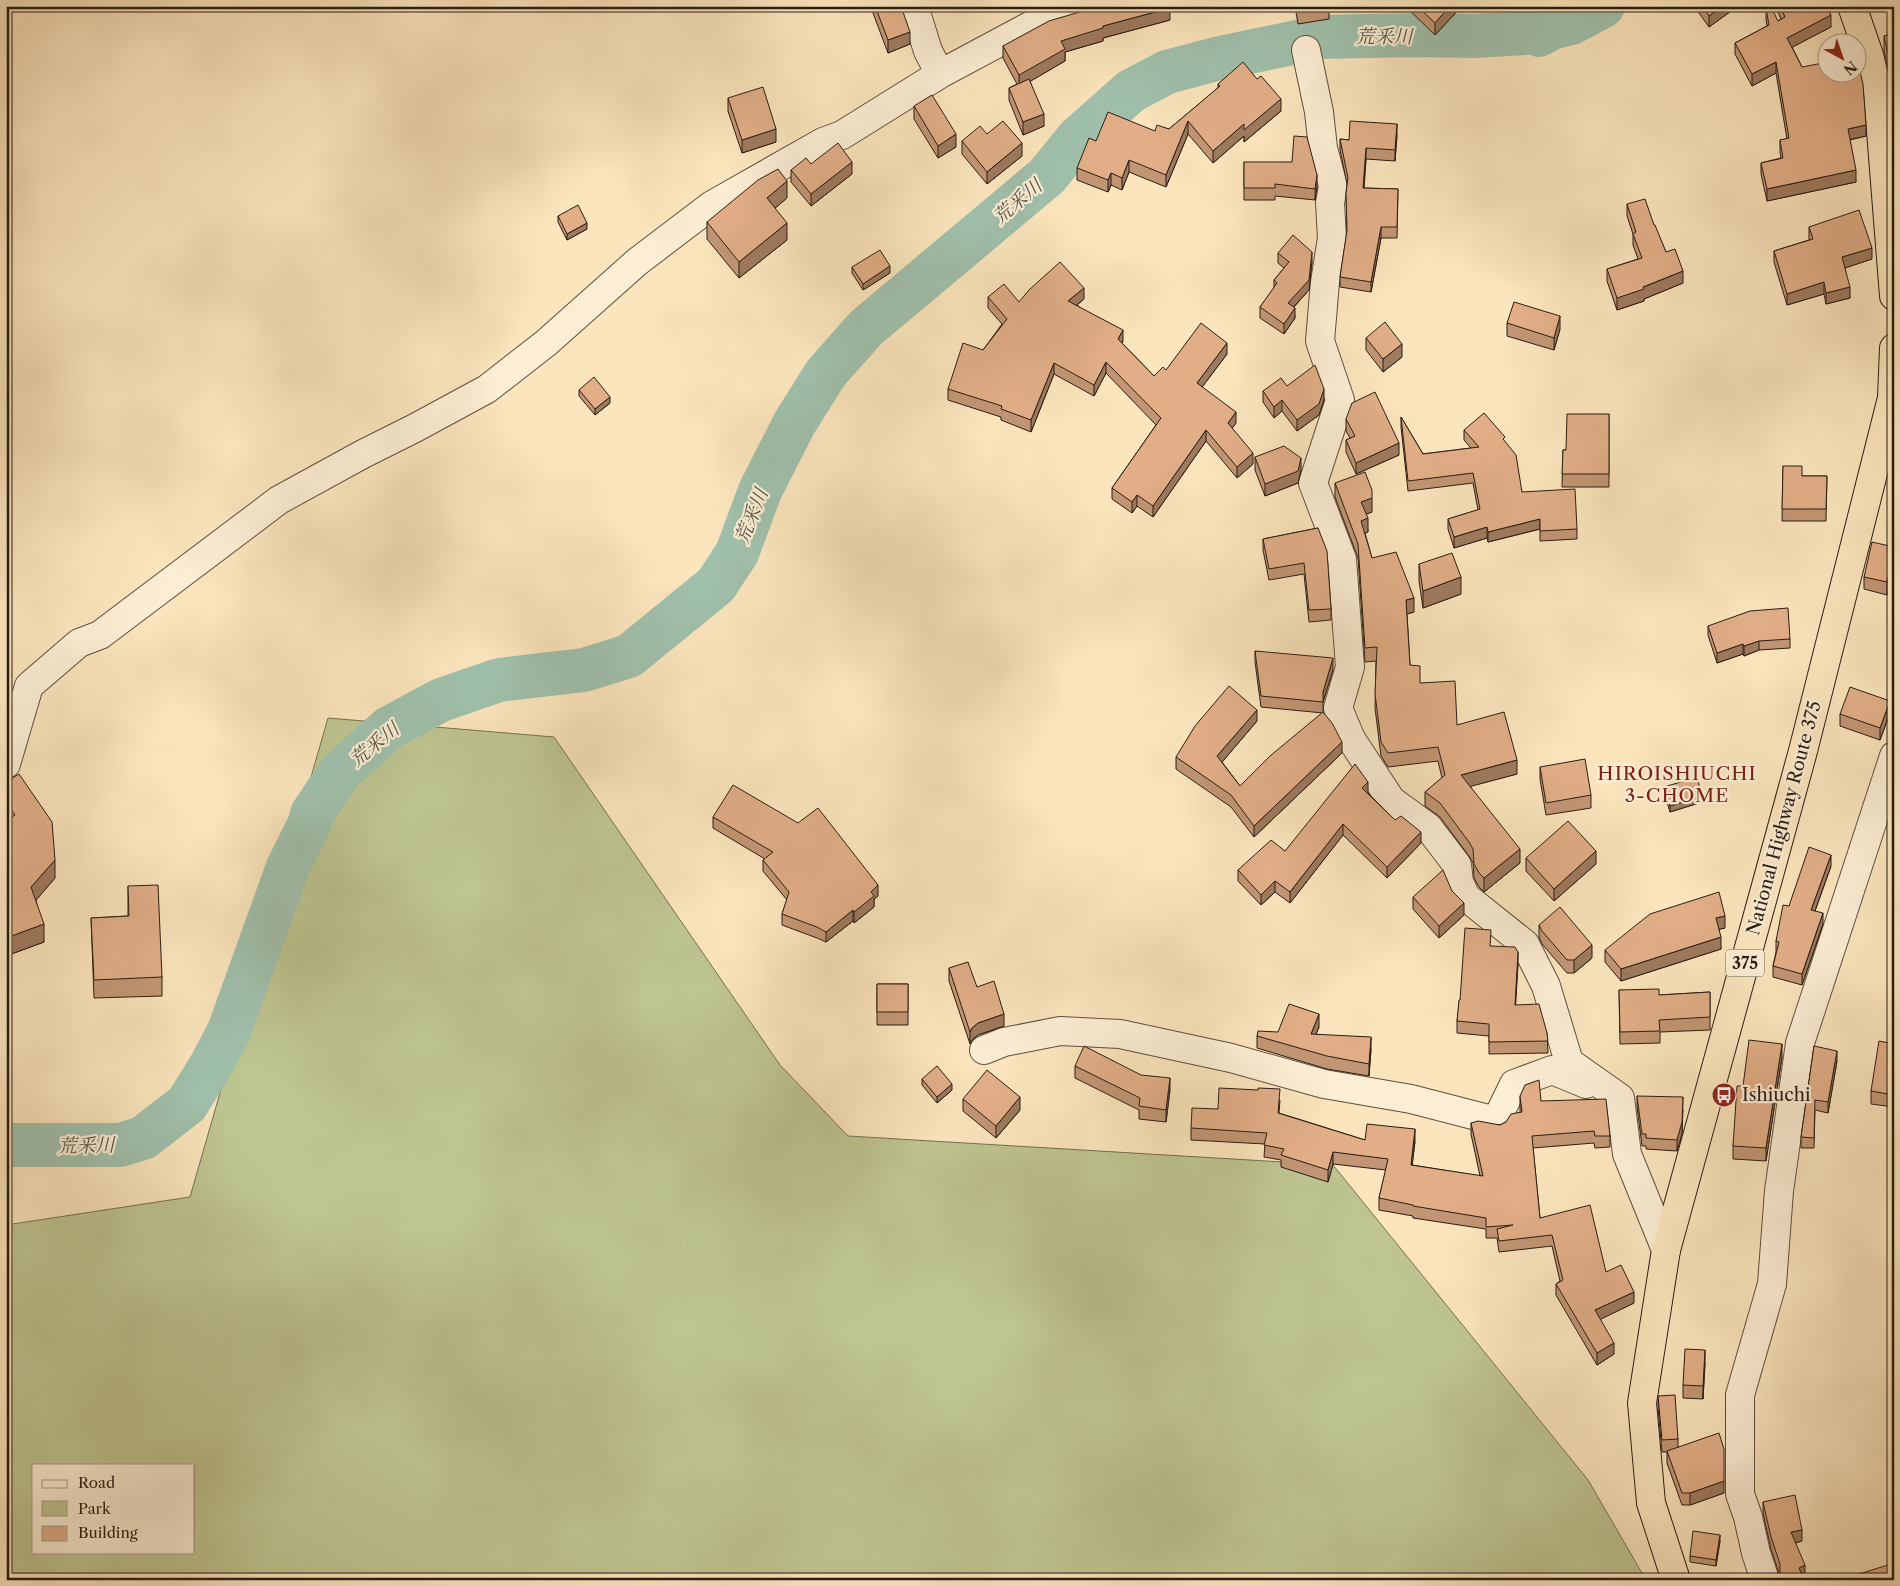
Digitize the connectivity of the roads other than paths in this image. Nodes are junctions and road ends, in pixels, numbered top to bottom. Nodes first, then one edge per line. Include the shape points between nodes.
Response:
1 (914, 6) edge
2 (1076, 6) edge
3 (1852, 6) edge
4 (1306, 50) dead end
5 (940, 74) junction
6 (1894, 296) edge
7 (1894, 348) edge
8 (1894, 756) edge
9 (6, 764) edge
10 (984, 1050) dead end
11 (1620, 1098) junction
12 (1666, 1250) junction
13 (1676, 1580) edge
14 (1765, 1580) edge

1 - 5 street via 928,50
2 - 5 street via 1056,12
3 - 6 highway via 1870,55 1878,93
4 - 11 street via 1333,186 1330,203 1332,238 1320,341 1340,400 1313,483 1342,559 1350,667 1338,708 1351,739 1391,800 1428,827 1457,865 1459,882 1466,897 1525,944 1546,986 1569,1062
5 - 9 street via 842,135 823,142 712,205 637,262 546,343 487,389 279,500 100,636 79,644 28,686
7 - 12 highway, National Highway Route 375 / 375 via 1892,398 1803,751
8 - 14 street via 1800,1042 1779,1191 1772,1284 1740,1395 1740,1494
10 - 11 street via 1004,1042 1060,1031 1120,1034 1231,1058 1324,1084 1411,1099 1496,1121 1514,1084 1552,1070
11 - 12 street via 1628,1154
12 - 13 highway, National Highway Route 375 / 375 via 1642,1403 1651,1503

